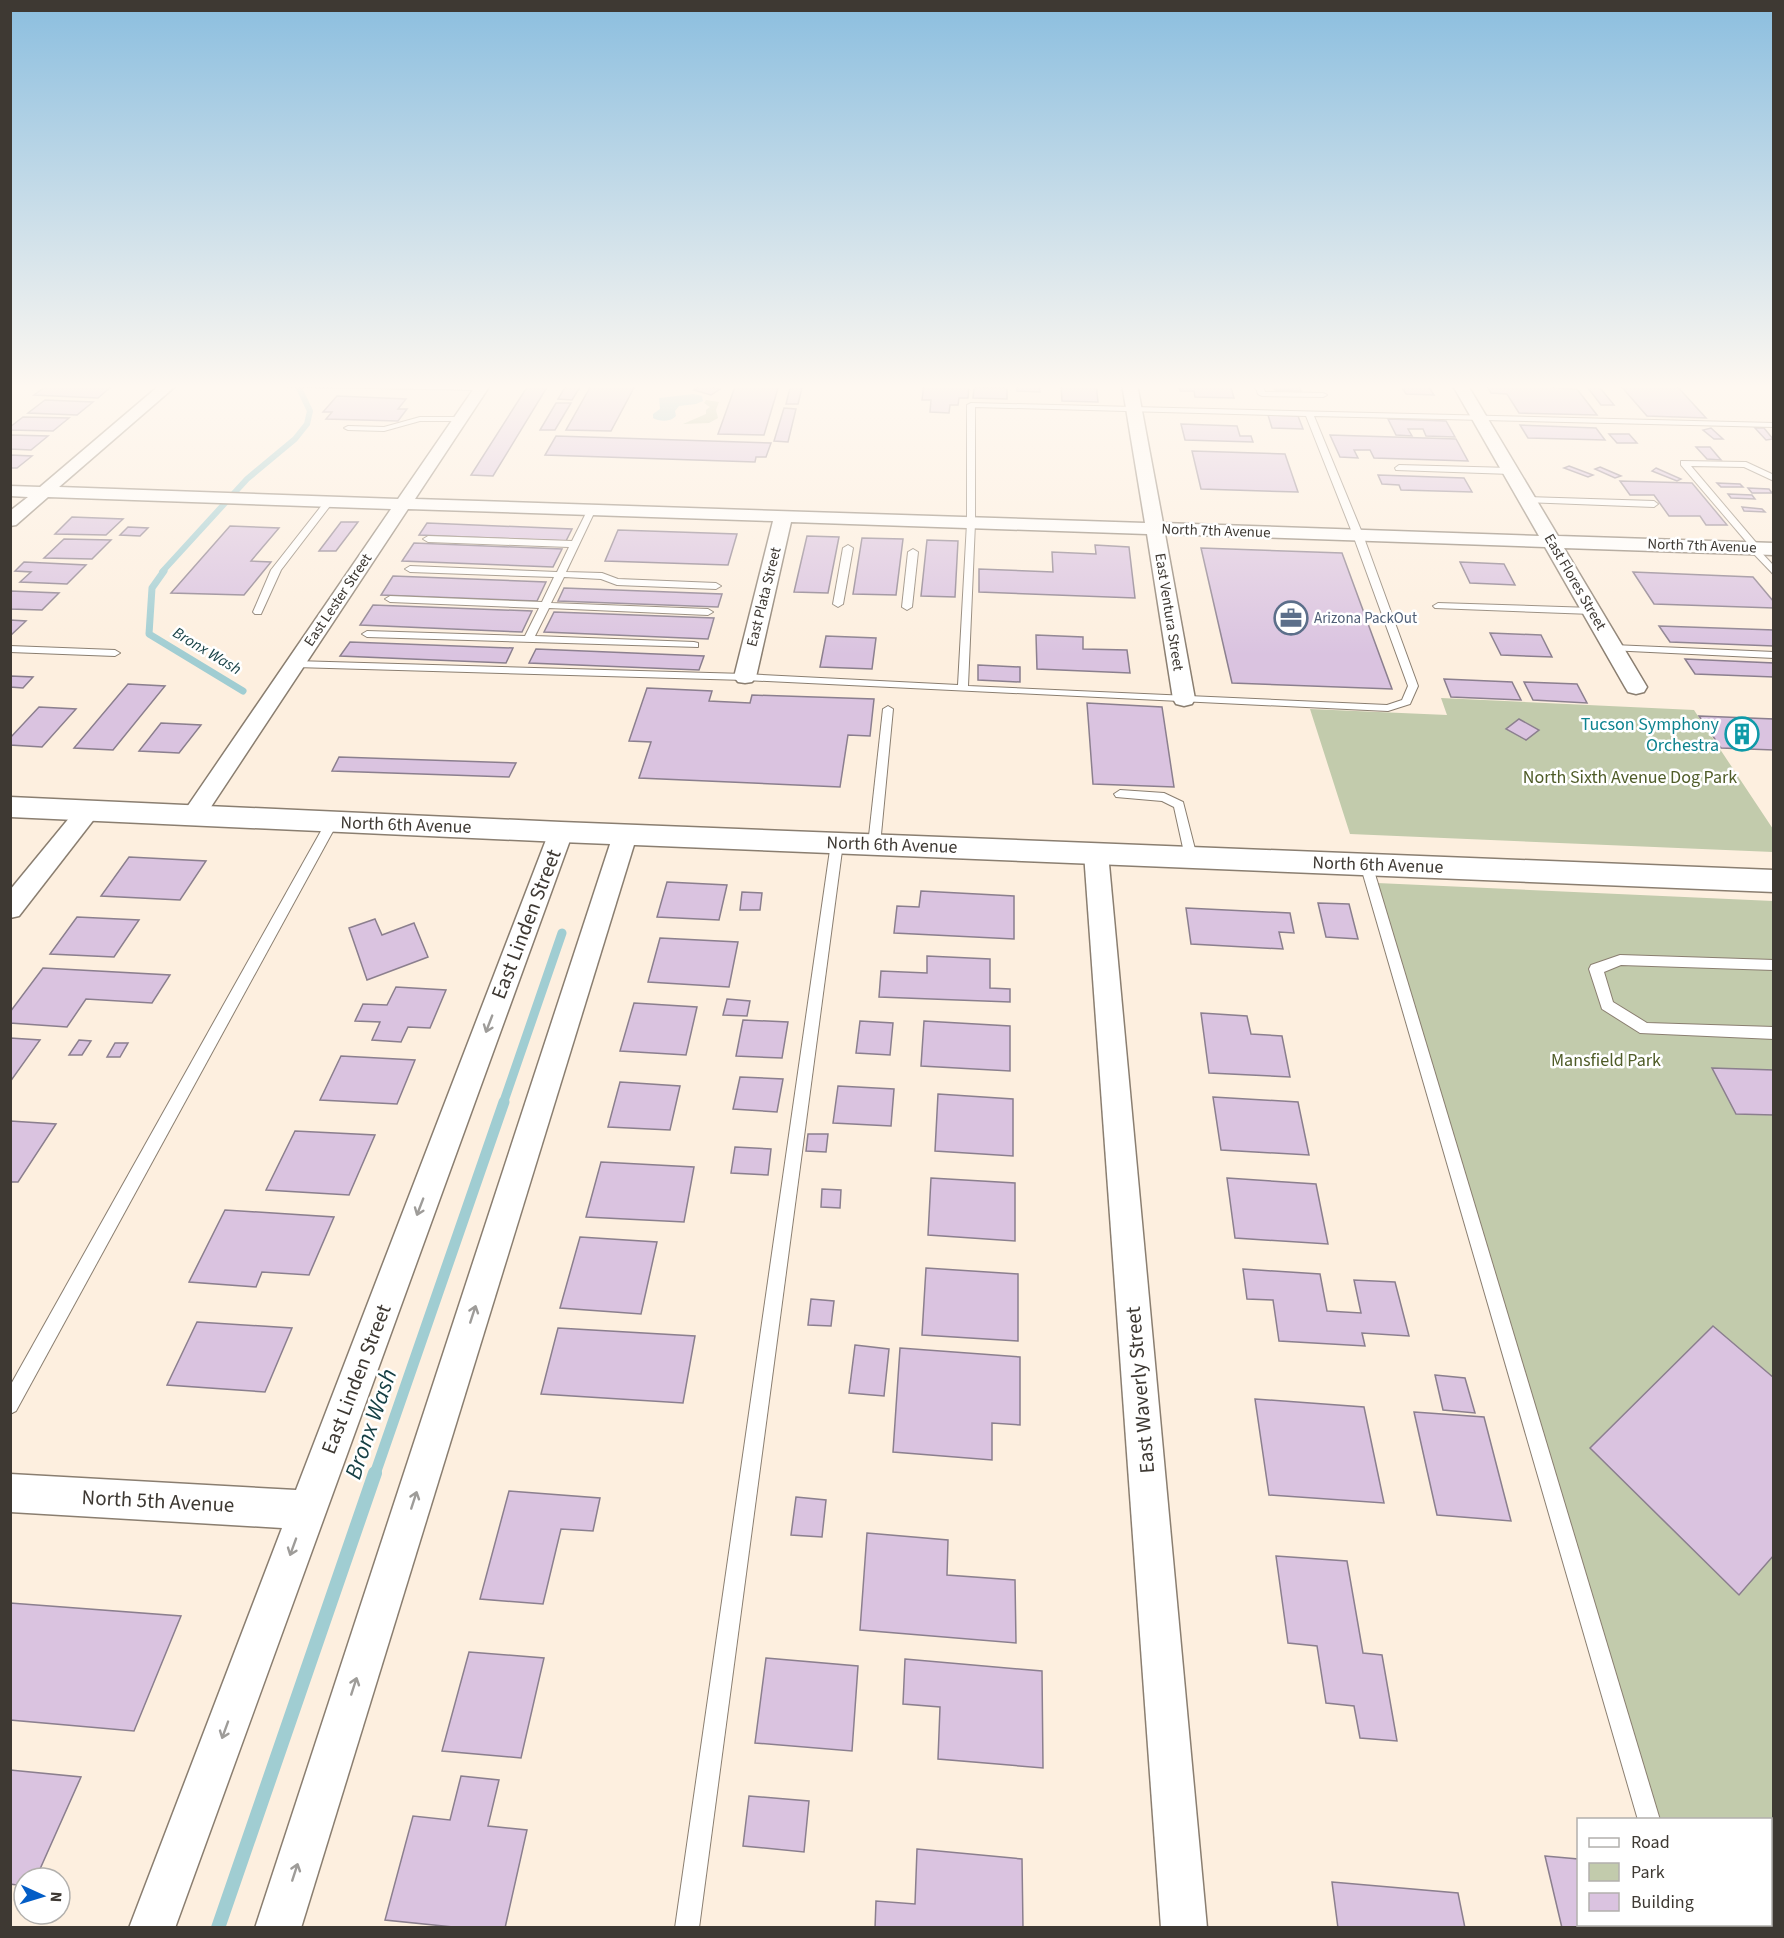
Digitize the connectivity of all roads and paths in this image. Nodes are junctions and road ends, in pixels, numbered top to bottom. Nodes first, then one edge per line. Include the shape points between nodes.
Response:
1 (64, 474) edge
2 (423, 474) edge
3 (971, 474) edge
4 (1146, 474) edge
5 (1333, 474) edge
6 (1513, 474) edge
7 (1694, 474) edge
8 (10, 491) edge
9 (44, 492) junction
10 (1527, 500) junction
11 (329, 502) junction
12 (1654, 504) dead end
13 (402, 505) junction
14 (591, 511) junction
15 (783, 517) junction
16 (10, 521) edge
17 (971, 523) junction
18 (1156, 529) junction
19 (1358, 535) junction
20 (428, 539) dead end
21 (1551, 541) junction
22 (575, 544) junction
23 (848, 548) dead end
24 (1761, 548) edge
25 (913, 552) dead end
26 (410, 569) dead end
27 (1773, 572) edge
28 (561, 574) junction
29 (716, 586) dead end
30 (390, 599) dead end
31 (838, 604) dead end
32 (546, 605) junction
33 (1438, 606) dead end
34 (907, 607) dead end
35 (1592, 611) junction
36 (258, 612) dead end
37 (708, 612) dead end
38 (367, 634) dead end
39 (529, 639) junction
40 (694, 645) dead end
41 (1613, 648) junction
42 (10, 649) edge
43 (115, 653) dead end
44 (1773, 655) edge
45 (295, 664) junction
46 (745, 677) junction
47 (1636, 687) dead end
48 (963, 689) junction
49 (1184, 699) junction
50 (888, 709) dead end
51 (1120, 794) dead end
52 (10, 807) edge
53 (87, 812) junction
54 (193, 816) junction
55 (332, 822) junction
56 (561, 832) junction
57 (625, 835) junction
58 (837, 843) junction
59 (874, 844) junction
60 (1096, 853) junction
61 (1191, 857) junction
62 (1366, 864) junction
63 (1773, 881) edge
64 (10, 909) edge
65 (1773, 965) edge
66 (1773, 1033) edge
67 (10, 1405) edge
68 (10, 1493) edge
69 (306, 1510) junction
70 (1647, 1818) edge
71 (152, 1928) edge
72 (278, 1928) edge
73 (687, 1928) edge
74 (1184, 1928) edge

1 - 9 street
2 - 13 street, East Lester Street
3 - 17 lane
4 - 18 street, East Ventura Street
5 - 19 lane
6 - 10 street, East Flores Street
7 - 24 lane
8 - 9 street, North 7th Avenue
9 - 11 street, North 7th Avenue
9 - 16 street
10 - 12 lane
10 - 21 street, East Flores Street
11 - 13 street, North 7th Avenue
11 - 36 lane via 276,570
13 - 14 street, North 7th Avenue
13 - 45 street, East Lester Street
14 - 15 street, North 7th Avenue
14 - 22 lane
15 - 17 street, North 7th Avenue
15 - 46 street, East Plata Street
17 - 18 street, North 7th Avenue
17 - 48 lane
18 - 19 street, North 7th Avenue
18 - 49 street, East Ventura Street
19 - 21 street, North 7th Avenue
19 - 49 lane via 1413,686 1407,702 1388,708
20 - 22 lane
21 - 24 street, North 7th Avenue
21 - 35 street, East Flores Street
22 - 28 lane
23 - 31 lane
24 - 27 lane
25 - 34 lane
26 - 28 lane
28 - 29 lane via 602,576 617,582
28 - 32 lane
30 - 32 lane
32 - 37 lane
32 - 39 lane
33 - 35 lane
35 - 41 street, East Flores Street
38 - 39 lane
39 - 40 lane
41 - 44 lane
41 - 47 street, East Flores Street
42 - 43 lane
45 - 46 lane
45 - 54 street, East Lester Street
46 - 48 lane
48 - 49 lane
50 - 59 lane
51 - 61 lane via 1164,797 1179,805
52 - 53 street, North 6th Avenue
53 - 54 street, North 6th Avenue
53 - 64 street
54 - 55 street, North 6th Avenue
55 - 56 street, North 6th Avenue
55 - 67 lane
56 - 57 street, North 6th Avenue
56 -> 69 street, East Linden Street
57 - 58 street, North 6th Avenue
72 -> 57 street
58 - 59 street, North 6th Avenue
58 - 73 lane
59 - 60 street, North 6th Avenue
60 - 61 street, North 6th Avenue
60 - 74 street, East Waverly Street
61 - 62 street, North 6th Avenue
62 - 63 street, North 6th Avenue
62 - 70 lane
65 - 66 lane via 1620,960 1596,969 1607,1005 1645,1029
68 - 69 street, North 5th Avenue
69 -> 71 street, East Linden Street

